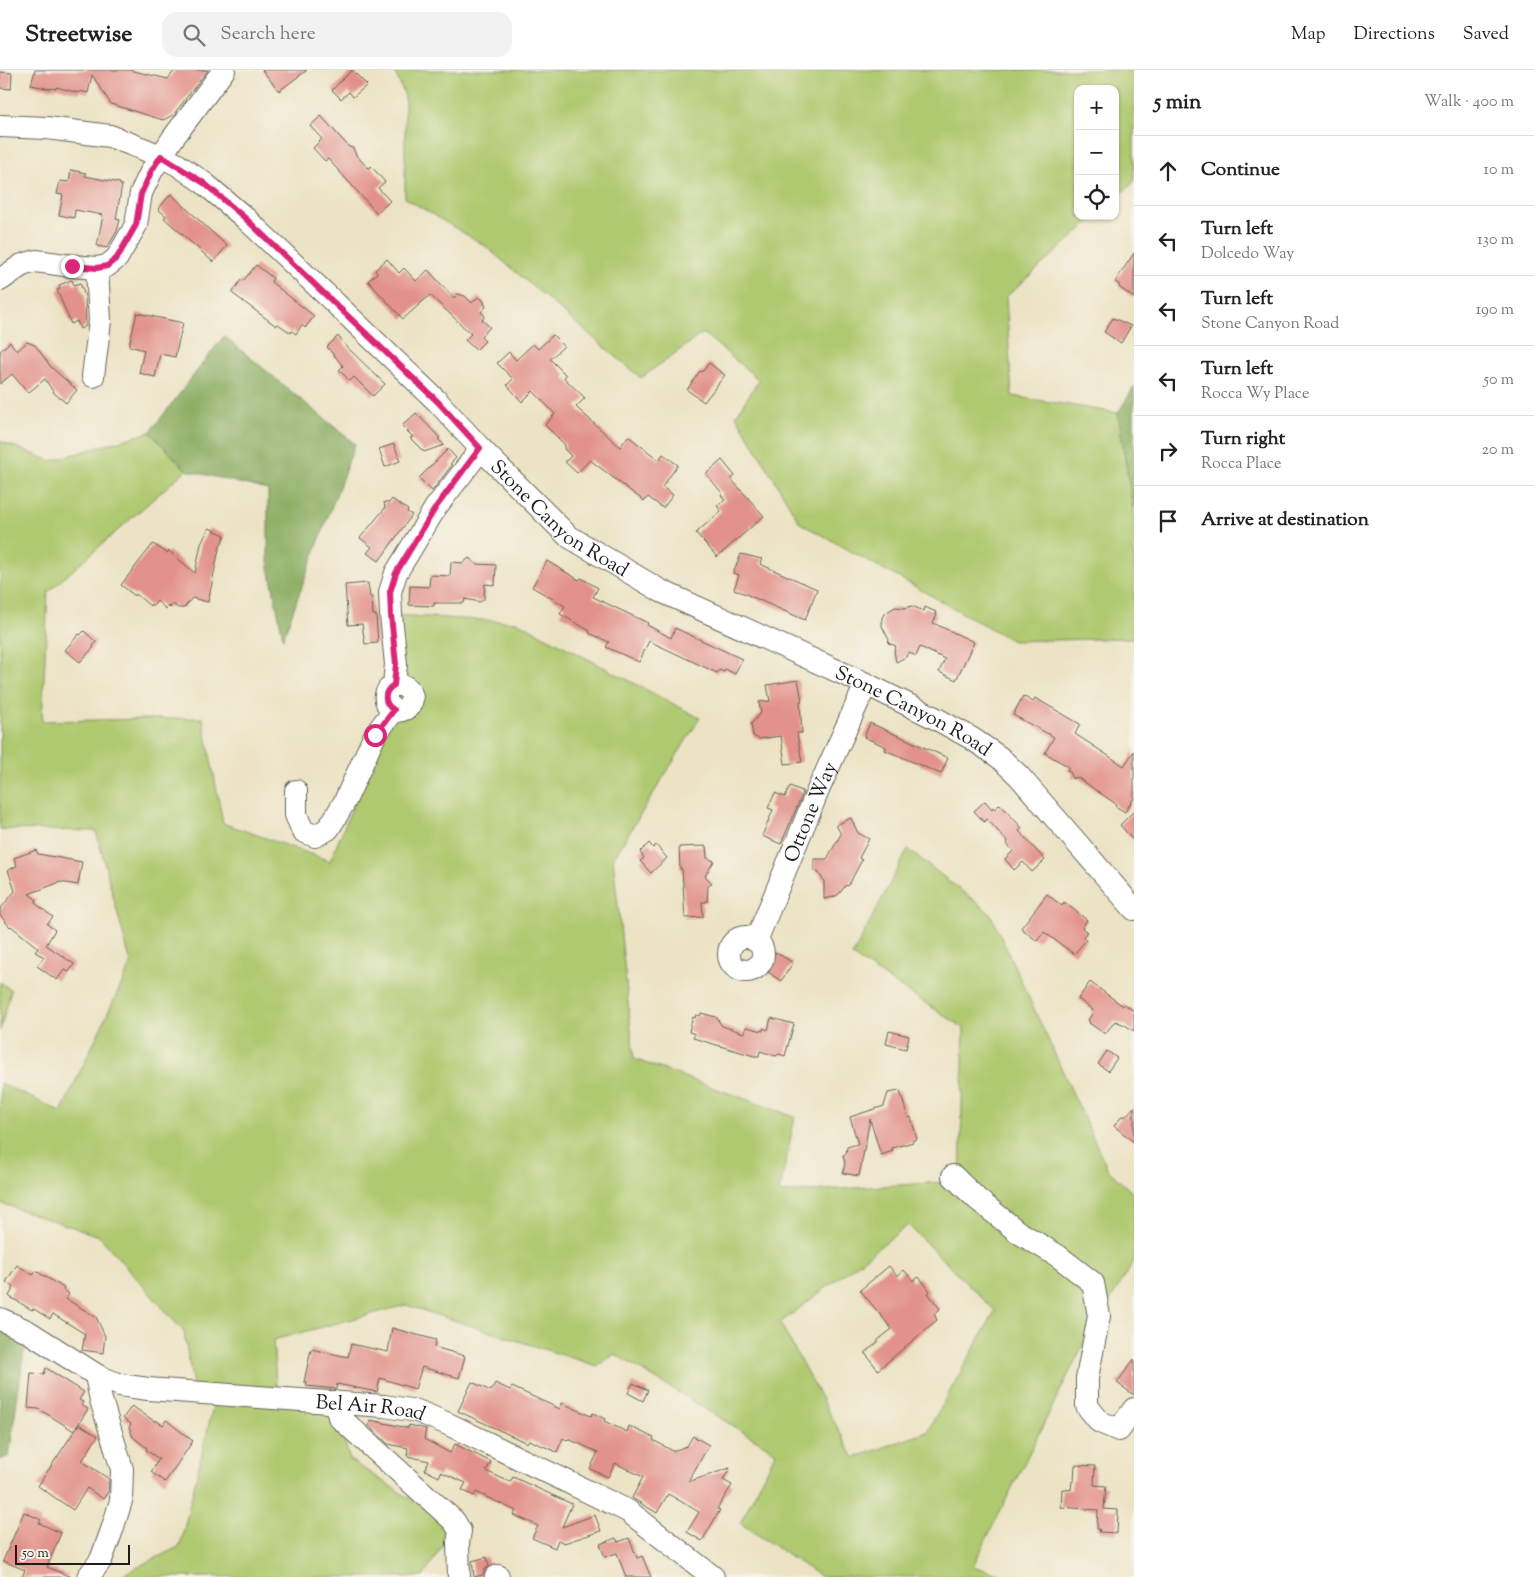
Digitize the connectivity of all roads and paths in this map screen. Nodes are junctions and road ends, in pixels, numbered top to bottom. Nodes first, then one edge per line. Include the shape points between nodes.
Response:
1 (224, 70) edge
2 (0, 126) edge
3 (161, 156) junction
4 (97, 268) junction
5 (0, 280) edge
6 (93, 376) dead end
7 (480, 448) junction
8 (866, 684) junction
9 (296, 791) dead end
10 (1134, 909) edge
11 (756, 940) dead end
12 (953, 1176) dead end
13 (0, 1319) edge
14 (96, 1376) junction
15 (335, 1402) junction
16 (1134, 1409) edge
17 (88, 1577) edge
18 (459, 1577) edge
19 (714, 1577) edge

1 - 3 street
2 - 3 street, Stone Canyon Road via 110,136
3 - 4 street via 141,194 136,225 126,244 117,258 107,266
3 - 7 street, Stone Canyon Road via 204,183 245,218 438,402
4 - 5 street via 36,261 22,265
4 - 6 street via 100,321
7 - 8 street, Stone Canyon Road via 568,536 661,591
7 - 9 street via 436,507 396,573 390,592 396,664 394,685 385,697 388,706 394,710 375,735 345,801 328,829 316,836 303,831 296,815
8 - 10 street, Stone Canyon Road via 935,718 999,757
8 - 11 street, Ottone Way
12 - 16 street via 1018,1232 1058,1256 1093,1283 1099,1316 1087,1378 1087,1406 1100,1422 1120,1430
13 - 14 street, Bel Air Road via 28,1331
14 - 15 street, Bel Air Road via 120,1385 148,1389
14 - 17 street via 100,1400 122,1468 121,1501 101,1560
15 - 18 street via 338,1417 454,1521 460,1532
15 - 19 street, Bel Air Road via 417,1411 448,1424 628,1511

